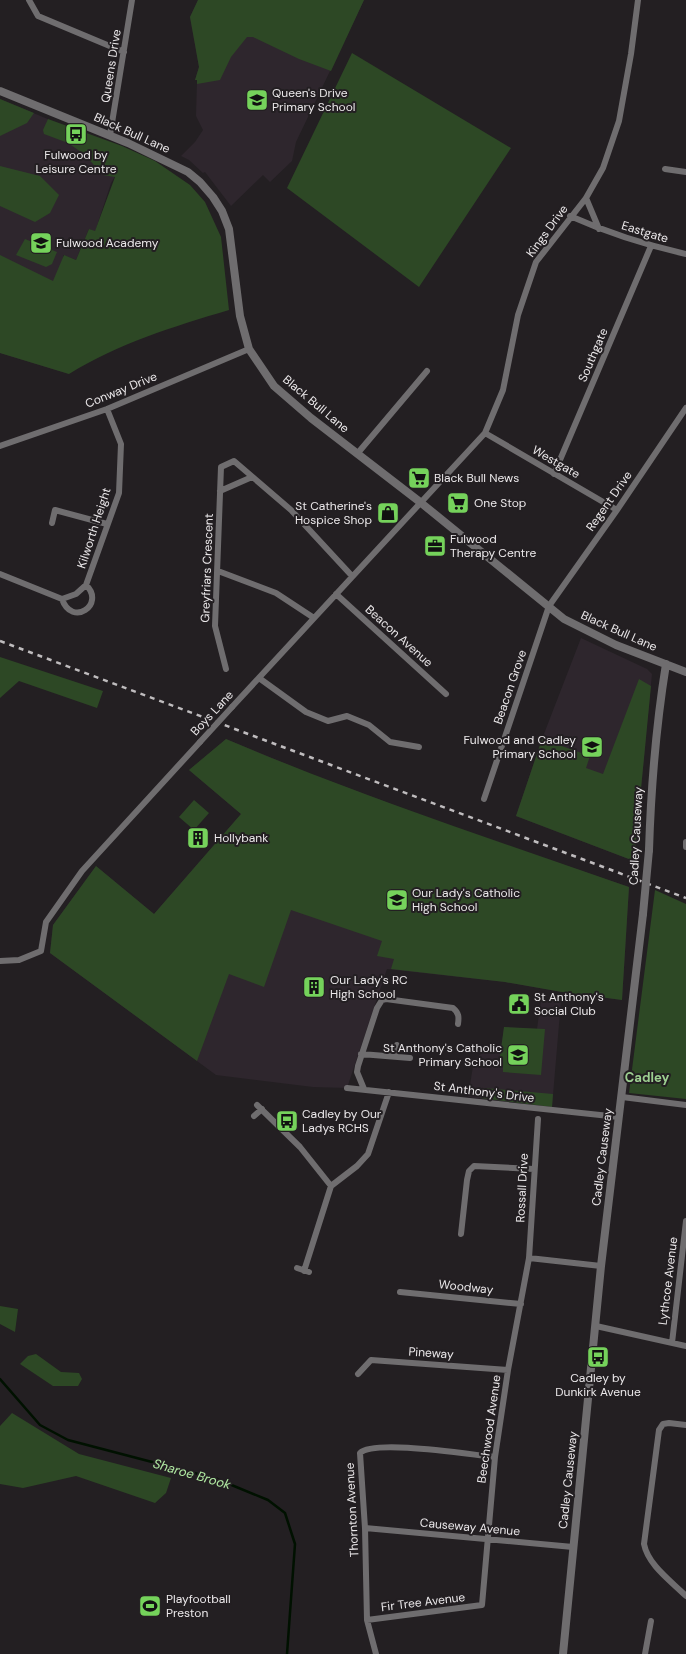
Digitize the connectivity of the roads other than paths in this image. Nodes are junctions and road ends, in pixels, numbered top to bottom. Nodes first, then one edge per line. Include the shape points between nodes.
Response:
1 (29, 0) edge
2 (132, 0) edge
3 (638, 0) edge
4 (124, 52) junction
5 (0, 91) edge
6 (110, 135) junction
7 (665, 169) dead end
8 (686, 172) edge
9 (586, 198) junction
10 (570, 216) junction
11 (599, 229) junction
12 (651, 246) junction
13 (686, 254) edge
14 (249, 349) junction
15 (427, 371) dead end
16 (686, 408) edge
17 (107, 409) junction
18 (485, 433) junction
19 (0, 445) edge
20 (357, 454) junction
21 (554, 474) junction
22 (252, 477) junction
23 (220, 491) junction
24 (420, 502) junction
25 (617, 510) junction
26 (52, 523) dead end
27 (107, 524) junction
28 (218, 571) junction
29 (0, 574) edge
30 (352, 576) junction
31 (86, 585) junction
32 (336, 594) junction
33 (62, 599) junction
34 (549, 606) junction
35 (314, 618) junction
36 (666, 664) junction
37 (226, 669) dead end
38 (686, 672) edge
39 (259, 678) junction
40 (446, 694) dead end
41 (419, 747) dead end
42 (484, 799) dead end
43 (686, 842) edge
44 (686, 847) edge
45 (0, 961) edge
46 (458, 1024) dead end
47 (397, 1045) dead end
48 (361, 1054) junction
49 (395, 1056) junction
50 (410, 1058) dead end
51 (347, 1088) dead end
52 (364, 1089) junction
53 (390, 1092) junction
54 (622, 1097) junction
55 (686, 1105) edge
56 (254, 1116) dead end
57 (619, 1117) junction
58 (538, 1118) dead end
59 (534, 1168) junction
60 (331, 1186) junction
61 (686, 1221) edge
62 (461, 1234) dead end
63 (529, 1258) junction
64 (601, 1266) junction
65 (297, 1268) dead end
66 (410, 1285) dead end
67 (400, 1292) dead end
68 (408, 1293) junction
69 (521, 1304) junction
70 (596, 1326) junction
71 (672, 1343) junction
72 (686, 1346) edge
73 (367, 1353) dead end
74 (371, 1360) junction
75 (508, 1370) junction
76 (358, 1374) dead end
77 (686, 1425) edge
78 (495, 1457) junction
79 (365, 1528) junction
80 (488, 1539) junction
81 (573, 1547) junction
82 (686, 1596) edge
83 (482, 1605) joint
84 (367, 1620) junction
85 (651, 1621) dead end
86 (376, 1654) edge
87 (563, 1654) edge
88 (645, 1654) edge

1 - 4 street via 38,16
2 - 4 street, Queens Drive
3 - 9 street, Kings Drive via 619,121 603,168
4 - 6 street, Queens Drive
5 - 6 street, Black Bull Lane
6 - 14 street, Black Bull Lane via 188,172 213,197 229,229 240,316
7 - 8 street
9 - 10 street, Kings Drive
9 - 11 street
10 - 11 street, Eastgate
10 - 18 street, Kings Drive via 536,262 518,315 503,390
11 - 12 street, Eastgate
12 - 13 street, Eastgate
12 - 21 street, Southgate
14 - 17 street, Conway Drive
14 - 20 street, Black Bull Lane via 274,386
15 - 20 street
16 - 25 street, Regent Drive
17 - 19 street, Conway Drive
17 - 27 street, Kilworth Height via 121,444 119,494
18 - 21 street, Westgate
18 - 24 street, Kings Drive
20 - 24 street, Black Bull Lane
21 - 25 street, Westgate
22 - 23 street
22 - 23 street, Greyfriars Crescent via 234,462 221,467
22 - 30 street, Greyfriars Crescent via 291,510
23 - 28 street, Greyfriars Crescent
24 - 30 street, Boys Lane
24 - 34 street, Black Bull Lane
25 - 34 street, Regent Drive
26 - 27 street via 55,510
27 - 31 street, Kilworth Height
28 - 35 street via 276,593
28 - 37 street, Greyfriars Crescent via 215,626
29 - 33 street, Kilworth Height
30 - 32 street, Boys Lane
31 - 33 street, Kilworth Height via 76,594
31 - 33 street, Kilworth Height via 91,591 92,598 84,612 69,609
32 - 35 street, Boys Lane
32 - 40 street, Beacon Avenue
34 - 36 street, Black Bull Lane via 564,619 590,633
34 - 42 street, Beacon Grove
35 - 39 street, Boys Lane
36 - 38 street, Black Bull Lane
36 - 54 street, Cadley Causeway, bridge via 657,720 649,850
39 - 41 street via 306,712 328,721 347,716 369,725 390,742
39 - 45 street, Boys Lane, bridge via 82,871 46,922 41,951 19,960
43 - 44 street
46 - 48 street via 459,1017 453,1008 382,1000
47 - 49 street
48 - 49 street
48 - 52 street via 357,1072
49 - 50 street
51 - 52 street, St Anthony's Drive
52 - 53 street, St Anthony's Drive
53 - 57 street, St Anthony's Drive
53 - 60 street via 368,1154 358,1166
54 - 55 street
54 - 57 street, Cadley Causeway
56 - 60 street via 259,1107 300,1146
57 - 64 street, Cadley Causeway
58 - 59 street, Rossall Drive
59 - 62 street via 474,1166 469,1171 467,1180
59 - 63 street, Rossall Drive
60 - 65 street via 307,1272
61 - 71 street, Lythcoe Avenue
63 - 64 street
63 - 69 street, Beechwood Avenue
64 - 70 street, Cadley Causeway
66 - 68 street
67 - 68 street, Woodway
68 - 69 street, Woodway
69 - 75 street, Beechwood Avenue
70 - 71 street
70 - 81 street, Cadley Causeway
71 - 72 street
73 - 74 street
74 - 75 street, Pineway
74 - 76 street
75 - 78 street, Beechwood Avenue
77 - 82 street via 663,1424 659,1430 644,1544 651,1561
78 - 79 street, Thornton Avenue via 390,1446 364,1450 359,1460
78 - 80 street, Beechwood Avenue
79 - 80 street, Causeway Avenue
79 - 84 street, Thornton Avenue
80 - 81 street, Causeway Avenue
80 - 83 street, Beechwood Avenue
81 - 87 street, Cadley Causeway
83 - 84 street, Fir Tree Avenue
84 - 86 street, Thornton Avenue
85 - 88 street

